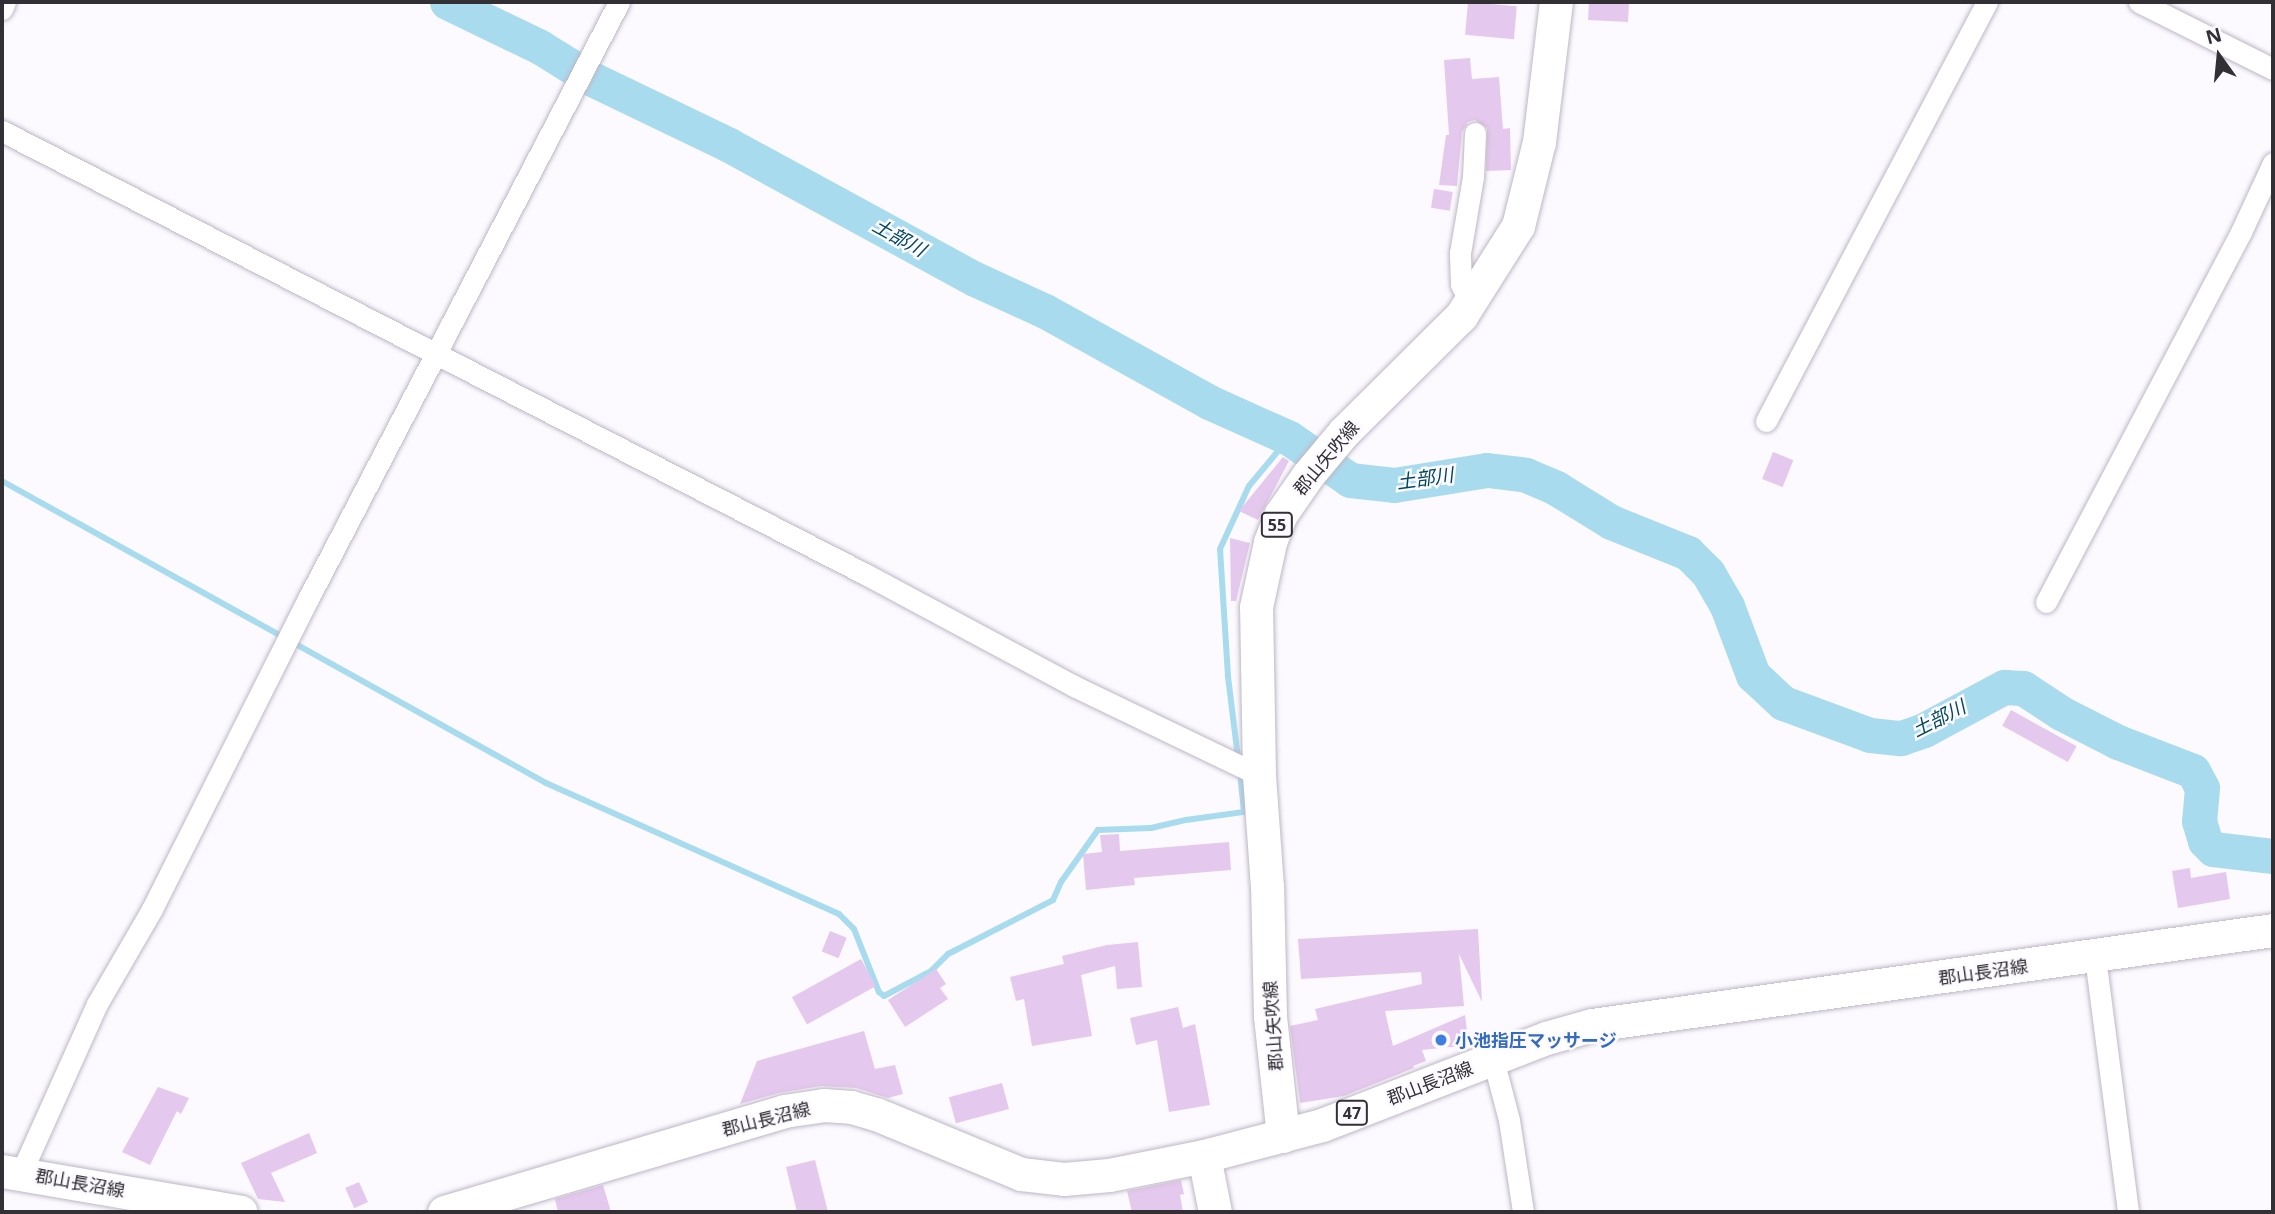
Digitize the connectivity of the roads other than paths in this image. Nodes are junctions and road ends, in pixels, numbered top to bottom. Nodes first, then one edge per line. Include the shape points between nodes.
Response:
1 (5, 2) edge
2 (619, 2) edge
3 (1556, 2) edge
4 (1987, 2) edge
5 (2139, 2) edge
6 (2, 9) edge
7 (2273, 69) edge
8 (2, 131) edge
9 (1475, 133) dead end
10 (2273, 163) edge
11 (1470, 302) junction
12 (436, 353) junction
13 (1766, 421) dead end
14 (2046, 602) dead end
15 (1259, 775) junction
16 (2273, 930) edge
17 (2095, 957) junction
18 (1493, 1059) junction
19 (1283, 1136) junction
20 (1205, 1156) junction
21 (11, 1172) edge
22 (241, 1212) edge
23 (444, 1212) edge
24 (1215, 1212) edge
25 (1523, 1212) edge
26 (2128, 1212) edge

1 - 6 street
2 - 12 street
3 - 11 main road, 郡山矢吹線 / 55 via 1539,142 1518,226
4 - 13 street
5 - 7 street
8 - 12 street
9 - 11 street via 1460,253 1461,284
10 - 14 street
11 - 15 main road, 郡山矢吹線 / 55 via 1344,432 1282,514 1270,542 1256,607
12 - 15 street via 1074,686
12 - 21 street via 152,909 97,1004
15 - 19 main road, 郡山矢吹線 / 55 via 1270,1016
16 - 17 main road, 郡山長沼線 / 47
17 - 18 main road, 郡山長沼線 / 47 via 1592,1025
17 - 26 street
18 - 19 main road, 郡山長沼線 / 47
18 - 25 street via 1509,1120
19 - 20 main road, 郡山長沼線 / 47
20 - 23 main road, 郡山長沼線 / 47 via 1109,1175 1041,1178 1006,1170 876,1114 824,1105 784,1111
20 - 24 main road
21 - 22 main road, 郡山長沼線

